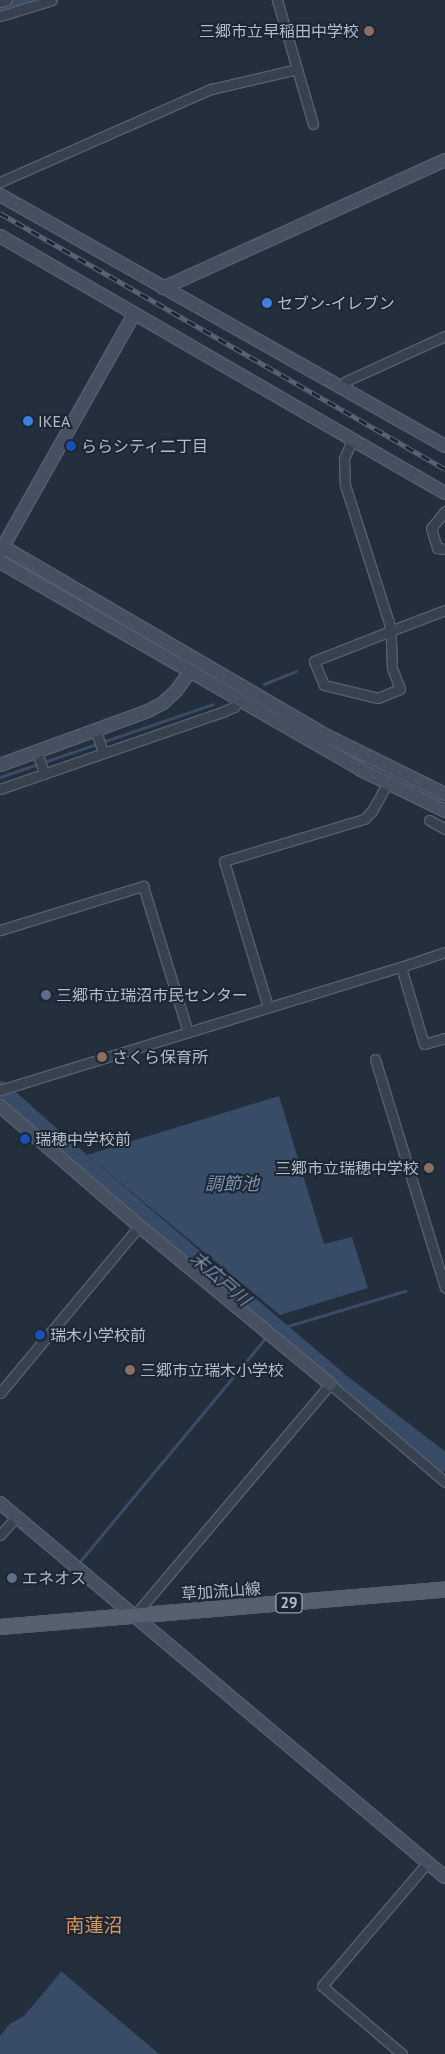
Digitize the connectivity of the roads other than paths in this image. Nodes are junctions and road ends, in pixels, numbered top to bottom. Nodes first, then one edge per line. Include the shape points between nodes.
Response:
1 (7, 0) edge
2 (52, 0) edge
3 (277, 0) edge
4 (0, 2) edge
5 (0, 16) edge
6 (298, 69) junction
7 (313, 124) dead end
8 (445, 160) edge
9 (0, 182) edge
10 (0, 195) edge
11 (0, 236) edge
12 (163, 288) junction
13 (134, 314) junction
14 (445, 336) edge
15 (342, 388) junction
16 (352, 440) junction
17 (445, 446) edge
18 (445, 493) edge
19 (445, 511) edge
20 (1, 548) edge
21 (445, 549) edge
22 (0, 562) edge
23 (445, 610) edge
24 (390, 630) junction
25 (190, 672) junction
26 (239, 700) junction
27 (98, 734) junction
28 (103, 753) junction
29 (38, 756) junction
30 (0, 765) edge
31 (44, 774) junction
32 (387, 784) junction
33 (0, 789) edge
34 (443, 789) edge
35 (445, 811) edge
36 (429, 820) dead end
37 (445, 829) edge
38 (0, 929) edge
39 (445, 952) edge
40 (401, 966) junction
41 (268, 1006) junction
42 (188, 1032) junction
43 (445, 1038) edge
44 (375, 1059) dead end
45 (1, 1089) edge
46 (0, 1106) edge
47 (139, 1226) junction
48 (445, 1288) edge
49 (330, 1384) junction
50 (0, 1393) edge
51 (445, 1482) edge
52 (0, 1503) edge
53 (16, 1517) junction
54 (0, 1535) edge
55 (445, 1590) edge
56 (133, 1616) junction
57 (0, 1627) edge
58 (428, 1862) junction
59 (445, 1877) edge
60 (402, 2054) edge

1 - 4 street
2 - 5 street
3 - 6 street
6 - 7 street
6 - 9 street via 211,89
8 - 12 street
10 - 12 street
11 - 13 street
12 - 15 street
13 - 16 street
13 - 20 street
14 - 15 street via 346,381
15 - 17 street
16 - 18 street
16 - 24 street via 344,459 345,485
19 - 21 street via 431,528 437,548
20 - 34 street via 325,735
22 - 25 street
23 - 24 street
24 - 24 street via 314,661 324,685 378,698 400,689 392,668
25 - 26 street
25 - 27 street via 163,703
26 - 28 street via 234,707 222,712
26 - 32 street
27 - 28 street
27 - 29 street
28 - 31 street
29 - 30 street
29 - 31 street
31 - 33 street
32 - 35 street
32 - 41 street via 364,819 224,861
36 - 37 street
38 - 42 street via 143,886
39 - 40 street
40 - 41 street
40 - 43 street via 424,1044
41 - 42 street
42 - 45 street
44 - 48 street
46 - 47 street
47 - 49 street
47 - 50 street
49 - 51 street
49 - 56 street
52 - 53 street
53 - 54 street
53 - 56 street
55 - 56 main road, 草加流山線 / 29
56 - 57 main road, 草加流山線 / 29
56 - 58 street
58 - 59 street
58 - 60 street via 322,1986

